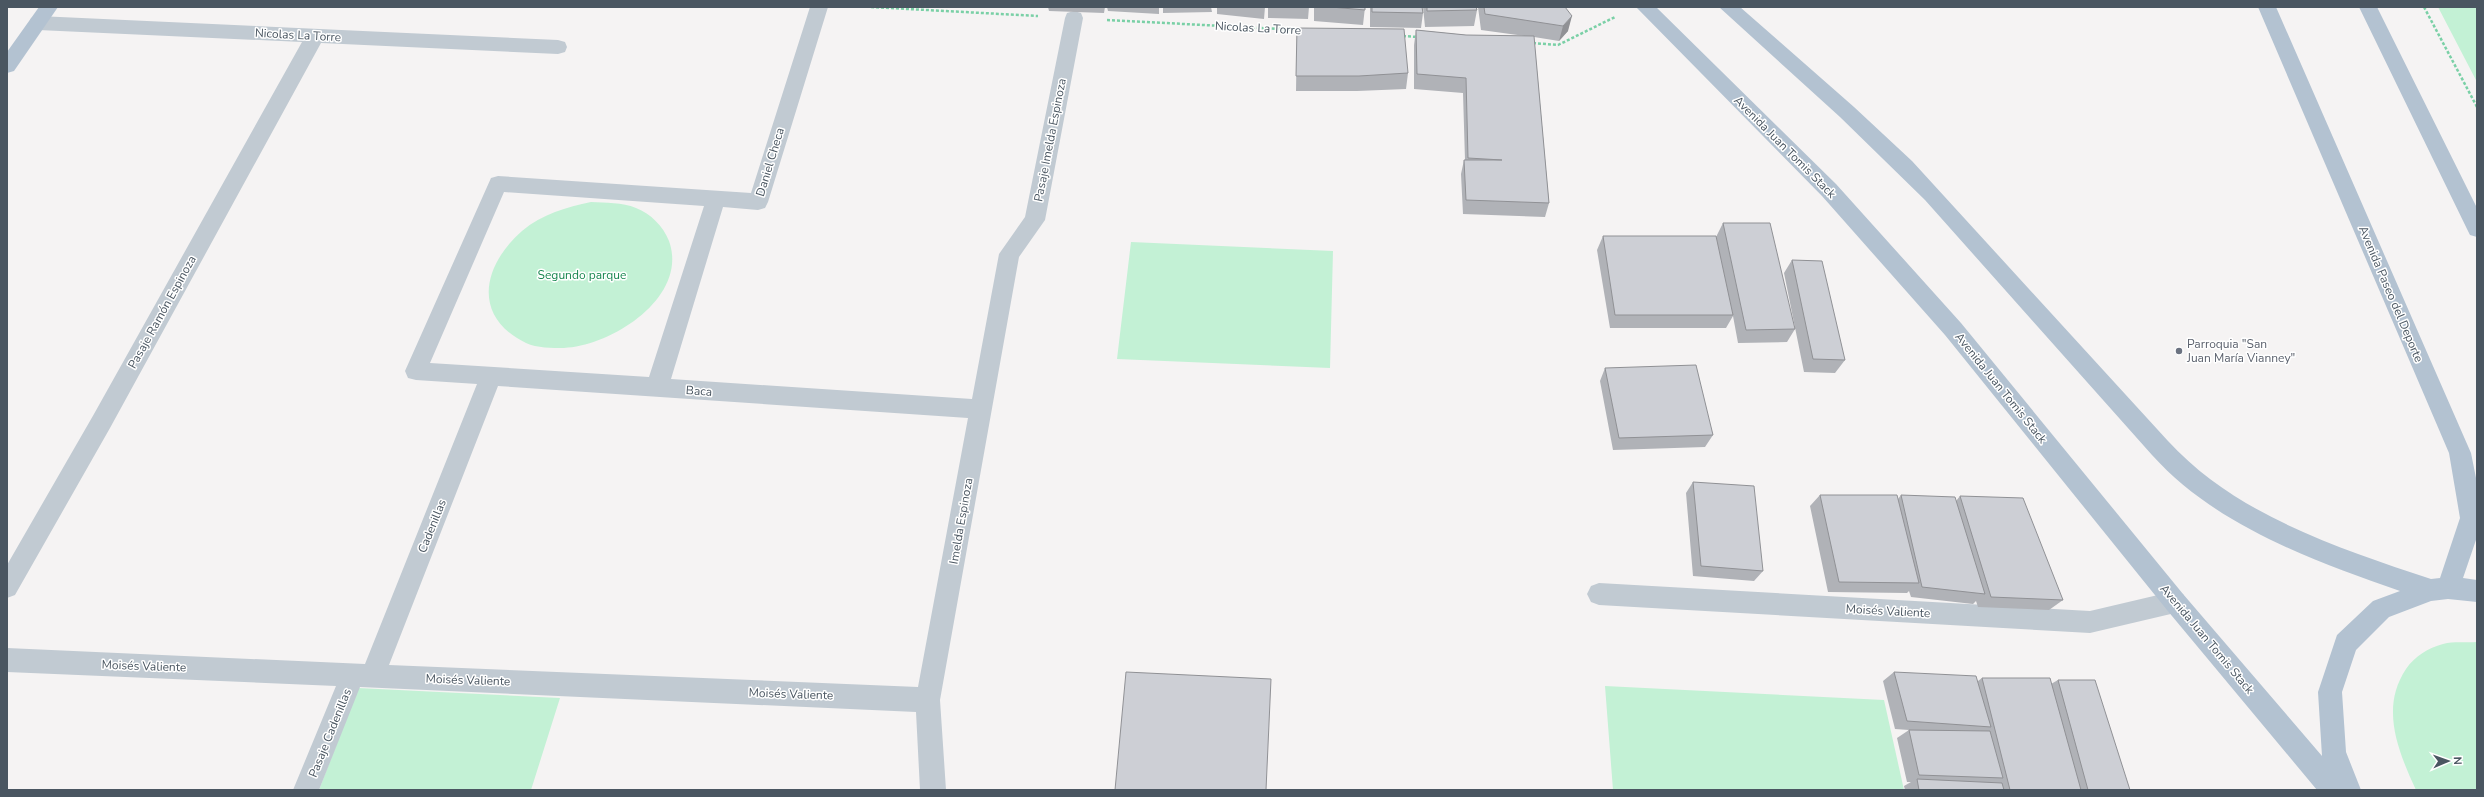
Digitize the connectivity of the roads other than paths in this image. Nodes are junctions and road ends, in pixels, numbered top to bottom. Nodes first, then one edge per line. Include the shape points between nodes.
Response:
1 (49, 7) edge
2 (819, 7) edge
3 (1645, 7) edge
4 (1728, 7) edge
5 (2267, 7) edge
6 (2368, 7) edge
7 (1074, 18) road end
8 (38, 23) junction
9 (315, 36) junction
10 (558, 47) dead end
11 (7, 66) edge
12 (716, 199) junction
13 (2477, 229) edge
14 (1009, 254) joint
15 (416, 371) joint
16 (491, 376) junction
17 (657, 388) junction
18 (982, 409) junction
19 (2475, 520) edge
20 (7, 588) edge
21 (2439, 589) junction
22 (2477, 591) edge
23 (1599, 594) dead end
24 (2175, 602) junction
25 (7, 660) edge
26 (363, 676) junction
27 (928, 700) junction
28 (306, 790) edge
29 (933, 790) edge
30 (2334, 790) edge
31 (2348, 790) edge

1 - 8 main road
2 - 12 street, Daniel Checa via 758,202
3 - 24 main road, Avenida Juan Tomis Stack via 1829,190 1943,318
4 - 21 main road via 1813,80 1958,222 2079,361 2190,478 2266,527 2333,557
5 - 19 main road, Avenida Paseo del Deporte via 2460,453
6 - 13 main road
7 - 14 street, Pasaje Imelda Espinoza via 1035,220
8 - 9 street, Nicolas La Torre
8 - 11 main road
9 - 10 street, Nicolas La Torre
9 - 20 street, Pasaje Ramón Espinoza
12 - 15 street, Daniel Checa via 498,184
12 - 17 street
14 - 18 street, Imelda Espinoza
15 - 16 street, Baca
16 - 17 street, Baca
16 - 26 street, Cadenillas
17 - 18 street, Baca
18 - 27 street, Imelda Espinoza
19 - 21 main road, Avenida Paseo del Deporte
21 - 22 main road
21 - 31 main road via 2381,609 2346,643 2330,692 2333,752
23 - 24 street, Moisés Valiente via 2090,622
24 - 30 main road, Avenida Juan Tomis Stack
25 - 26 street, Moisés Valiente
26 - 27 street, Moisés Valiente
26 - 28 street, Pasaje Cadenillas
27 - 29 street, Imelda Espinoza

